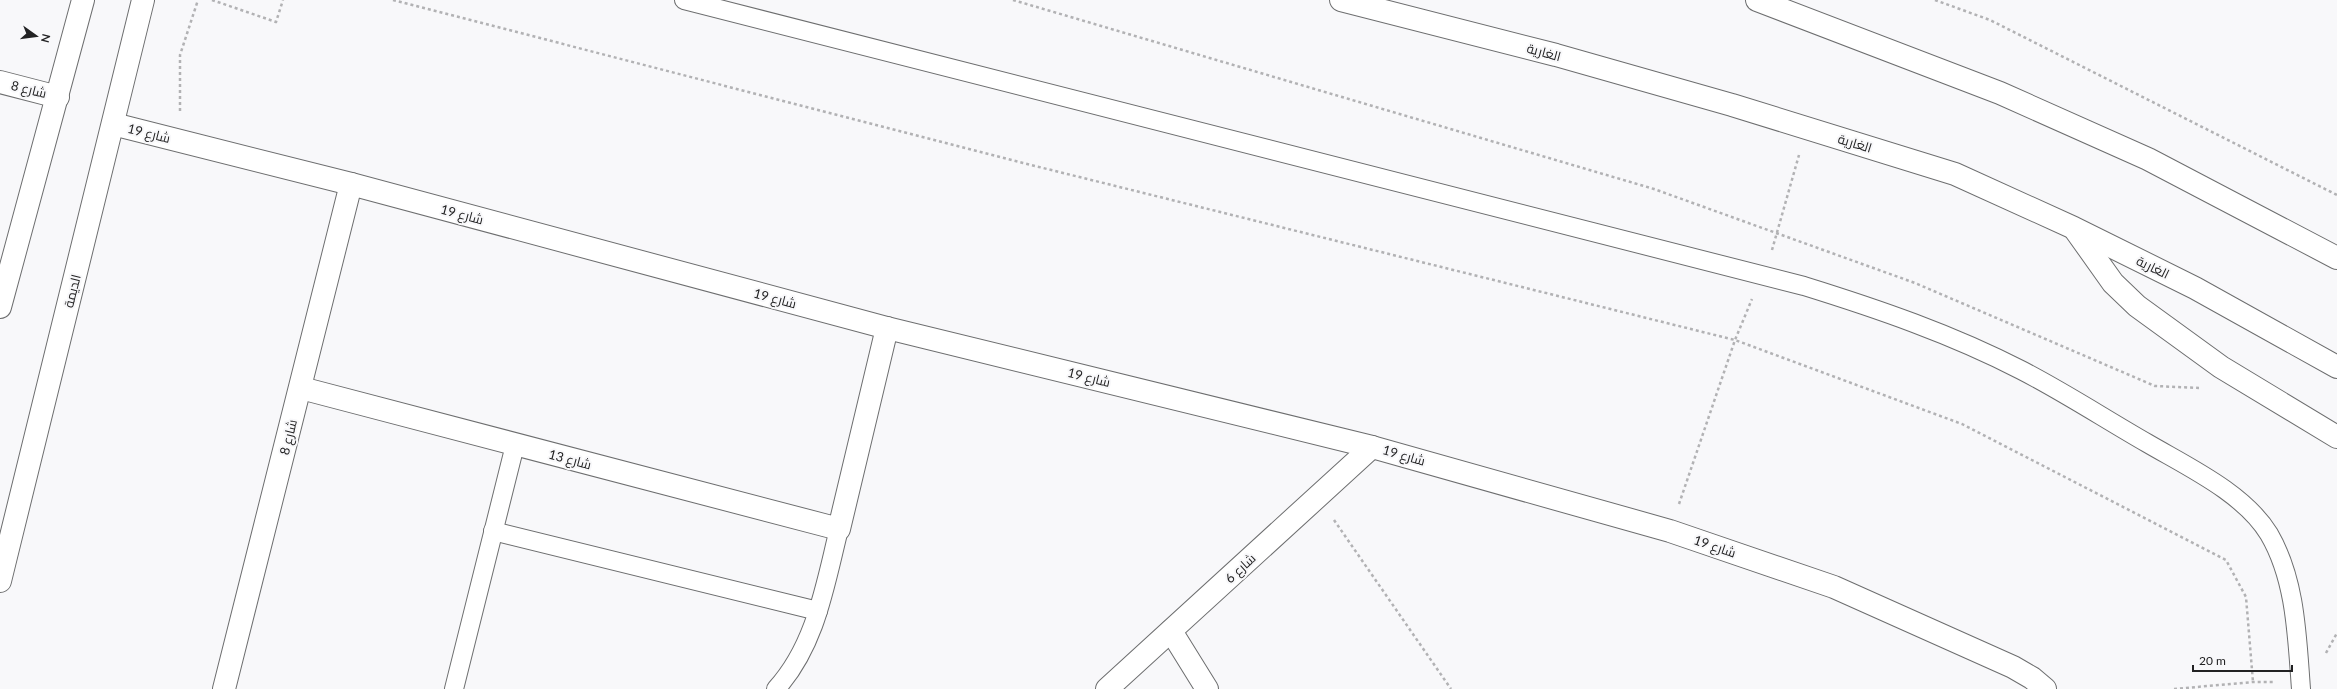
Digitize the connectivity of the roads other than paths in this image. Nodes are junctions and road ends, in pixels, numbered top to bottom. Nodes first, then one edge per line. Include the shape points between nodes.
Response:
1 (83, 0) edge
2 (143, 0) edge
3 (684, 0) edge
4 (1341, 0) edge
5 (1757, 0) edge
6 (0, 82) edge
7 (58, 97) junction
8 (113, 124) junction
9 (351, 184) junction
10 (2074, 228) junction
11 (2337, 258) edge
12 (0, 307) edge
13 (887, 328) junction
14 (2337, 367) edge
15 (301, 388) junction
16 (2337, 437) edge
17 (515, 445) junction
18 (1372, 446) junction
19 (839, 528) junction
20 (493, 531) junction
21 (0, 581) edge
22 (818, 611) junction
23 (1171, 632) junction
24 (2301, 686) edge
25 (224, 689) edge
26 (454, 689) edge
27 (776, 689) edge
28 (1107, 689) edge
29 (1207, 689) edge
30 (2045, 689) edge

1 - 7 street
2 - 8 street, الديمة
3 - 24 lane via 1763,275 1874,308 1946,335 2021,370 2195,471 2255,514 2268,532 2284,567 2292,605
4 - 10 street, الغارية via 1556,55 1806,127 1955,174
5 - 11 street via 2000,93 2141,155
6 - 7 street, شارع 8
7 - 12 street
8 - 9 street, شارع 19
8 - 21 street, الديمة
9 - 13 street, شارع 19
9 - 15 street, شارع 8
10 - 14 street, الغارية via 2195,288
10 - 16 street via 2113,282 2137,306 2221,367
13 - 18 street, شارع 19
13 - 19 street
15 - 17 street, شارع 13
15 - 25 street, شارع 8
17 - 19 street, شارع 13
17 - 20 lane
18 - 23 street, شارع 6
18 - 30 street, شارع 19 via 1670,531 1834,587 2013,667
19 - 22 lane
20 - 22 lane
20 - 26 lane
22 - 27 lane via 796,664
23 - 28 street, شارع 6
23 - 29 street

